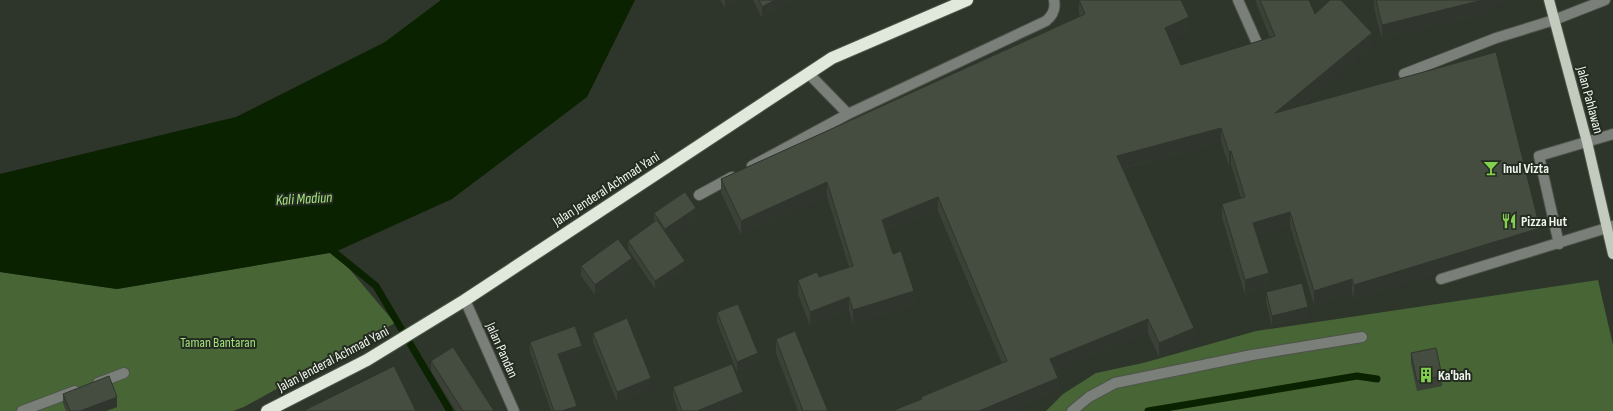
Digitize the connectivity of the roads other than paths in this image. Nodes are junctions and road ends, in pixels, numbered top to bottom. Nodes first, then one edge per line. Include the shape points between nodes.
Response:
1 (967, 0) edge
2 (1054, 0) edge
3 (1238, 0) edge
4 (1549, 0) edge
5 (1605, 0) edge
6 (1554, 20) junction
7 (1257, 44) edge
8 (808, 73) junction
9 (1404, 74) dead end
10 (848, 114) junction
11 (1613, 134) edge
12 (1587, 142) junction
13 (699, 195) dead end
14 (1610, 227) edge
15 (1559, 244) junction
16 (1613, 254) edge
17 (1441, 279) dead end
18 (465, 300) junction
19 (1362, 337) dead end
20 (124, 373) dead end
21 (22, 411) edge
22 (267, 411) edge
23 (514, 411) edge
24 (1072, 411) edge

1 - 8 highway, Jalan Jenderal Achmad Yani via 832,58
2 - 10 street via 1052,15 1046,22
3 - 7 street
4 - 6 main road, Jalan Pahlawan
5 - 6 street
6 - 9 street via 1496,38
6 - 12 main road, Jalan Pahlawan
8 - 10 street
8 - 18 highway, Jalan Jenderal Achmad Yani
10 - 13 street
11 - 12 street
12 - 14 main road, Jalan Pahlawan
12 - 15 street via 1539,156
14 - 15 street
14 - 16 main road, Jalan Pahlawan
15 - 17 street
18 - 22 highway, Jalan Jenderal Achmad Yani via 367,360
18 - 23 street, Jalan Pandan
19 - 24 street via 1115,383 1089,397
20 - 21 street

